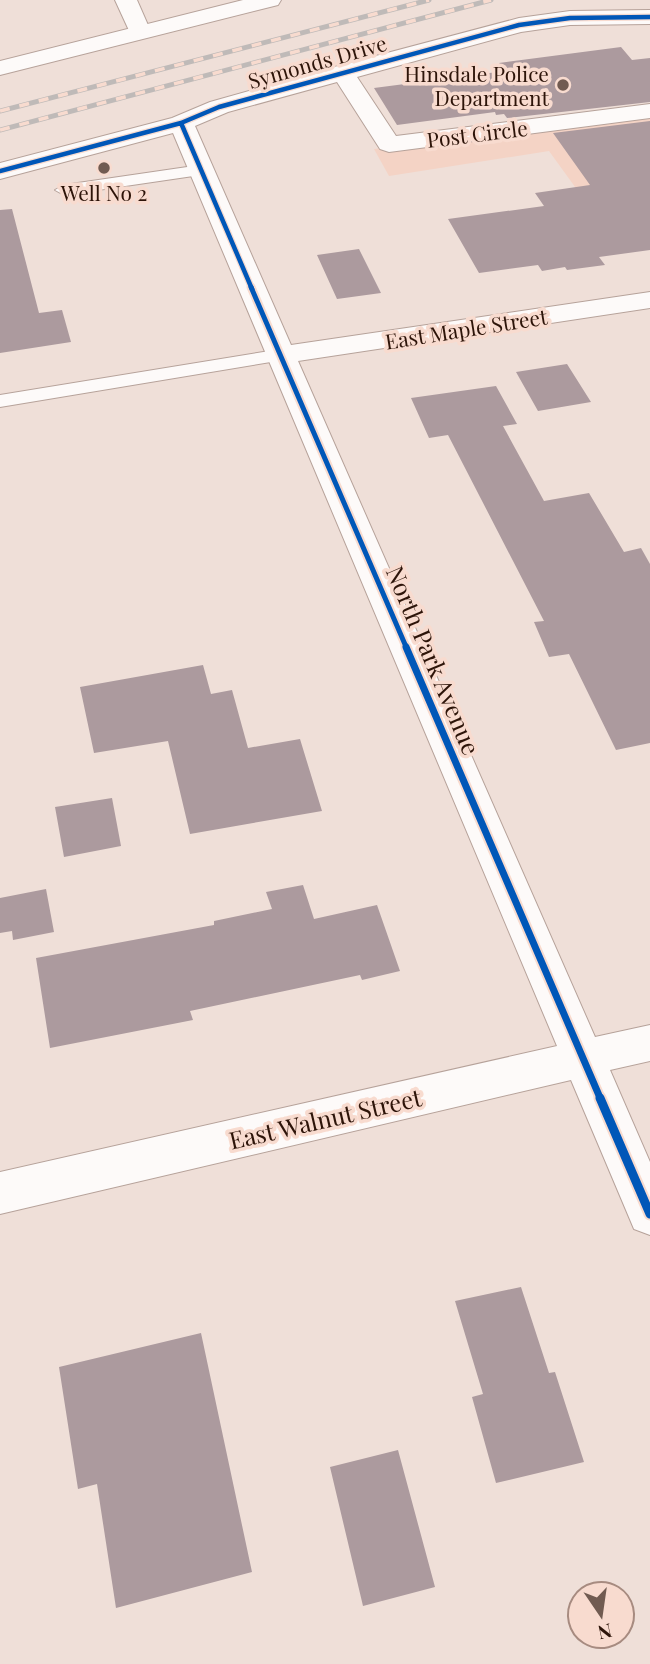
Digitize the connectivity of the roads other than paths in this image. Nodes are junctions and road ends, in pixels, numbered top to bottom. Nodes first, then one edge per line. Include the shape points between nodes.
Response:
1 (126, 0) edge
2 (270, 0) edge
3 (650, 17) edge
4 (140, 32) junction
5 (0, 68) edge
6 (342, 72) junction
7 (650, 111) edge
8 (181, 123) junction
9 (201, 170) junction
10 (0, 172) edge
11 (64, 190) dead end
12 (650, 300) edge
13 (282, 355) junction
14 (0, 401) edge
15 (650, 1043) edge
16 (583, 1058) junction
17 (0, 1193) edge
18 (650, 1214) edge

1 - 4 street
2 - 4 street
3 - 6 street, Symonds Drive via 570,18 519,25
4 - 5 street
6 - 7 street, Post Circle via 389,144
6 - 8 street, Symonds Drive via 219,107
8 - 9 street, North Park Avenue
8 - 10 street, Symonds Drive
9 - 11 lane
9 - 13 street, North Park Avenue
12 - 13 street, East Maple Street
13 - 14 lane
13 - 16 street, North Park Avenue
15 - 16 street, East Walnut Street
16 - 17 street, East Walnut Street
16 - 18 street, North Park Avenue

